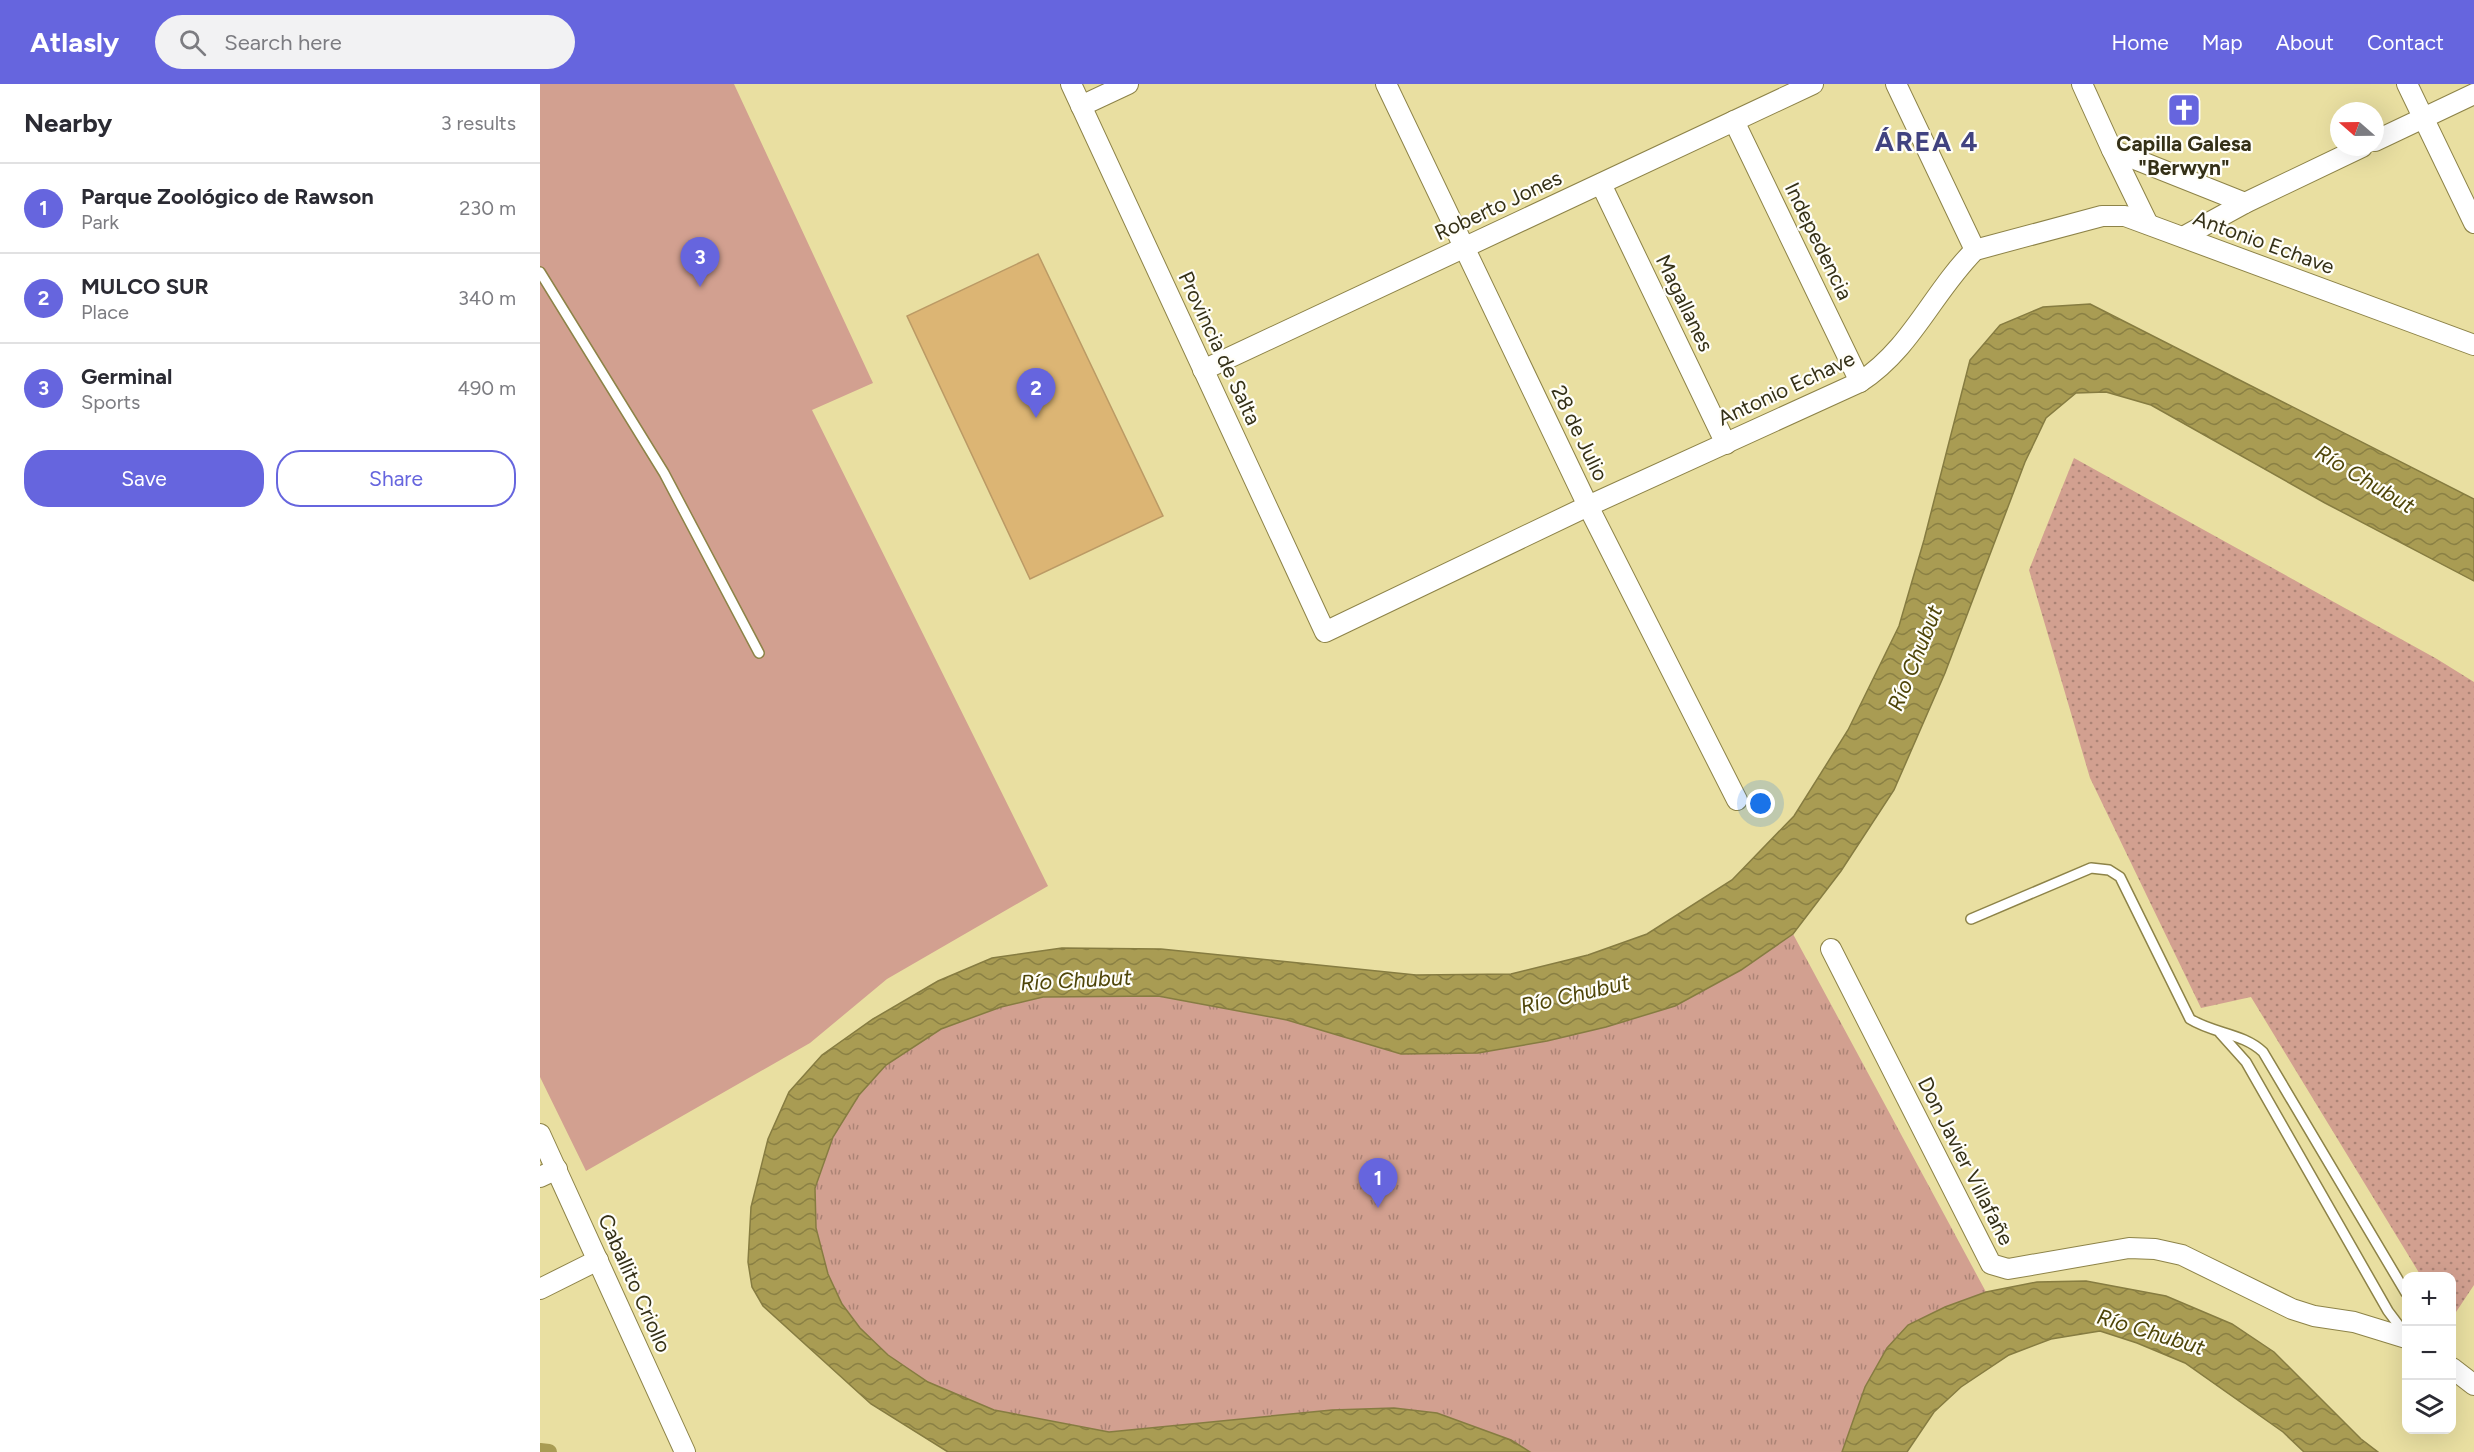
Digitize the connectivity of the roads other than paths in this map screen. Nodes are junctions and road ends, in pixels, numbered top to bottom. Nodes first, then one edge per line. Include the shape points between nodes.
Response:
1 (1071, 84) edge
2 (1128, 84) edge
3 (1386, 84) edge
4 (1813, 84) edge
5 (1896, 84) edge
6 (2082, 84) edge
7 (2407, 84) edge
8 (2474, 94) edge
9 (1081, 106) junction
10 (2423, 118) junction
11 (1734, 121) junction
12 (2384, 137) edge
13 (2112, 150) junction
14 (2343, 156) edge
15 (1601, 184) junction
16 (2245, 203) junction
17 (2474, 223) edge
18 (2148, 224) junction
19 (2183, 237) junction
20 (1464, 248) junction
21 (1975, 250) junction
22 (540, 272) edge
23 (2474, 345) edge
24 (1203, 370) junction
25 (1860, 382) junction
26 (1726, 444) junction
27 (1588, 506) junction
28 (1325, 632) joint
29 (759, 653) dead end
30 (1737, 800) dead end
31 (1971, 919) dead end
32 (1831, 949) dead end
33 (2218, 1031) junction
34 (540, 1134) edge
35 (548, 1173) edge
36 (598, 1260) junction
37 (2402, 1286) edge
38 (540, 1289) edge
39 (2402, 1331) edge
40 (2402, 1336) edge
41 (2456, 1372) edge
42 (2474, 1385) edge
43 (685, 1452) edge

1 - 9 street, Provincia de Salta
2 - 9 street
3 - 20 street, 28 de Julio
4 - 11 street, Roberto Jones
5 - 21 street
6 - 13 street
7 - 10 street
8 - 10 street
9 - 24 street, Provincia de Salta
10 - 12 street
10 - 17 street
11 - 15 street, Roberto Jones
11 - 25 street, Indepedencia
13 - 16 street
13 - 18 street
14 - 16 street
15 - 20 street, Roberto Jones
15 - 26 street, Magallanes
16 - 19 street
18 - 19 street, Antonio Echave
18 - 21 street, Antonio Echave via 2125,216 2102,216
19 - 23 street, Antonio Echave
20 - 24 street, Roberto Jones
20 - 27 street, 28 de Julio
21 - 25 street, Antonio Echave via 1894,356
22 - 29 lane via 664,473
24 - 28 street, Provincia de Salta
25 - 26 street, Antonio Echave
26 - 27 street, Antonio Echave
27 - 28 street, Antonio Echave
27 - 30 street, 28 de Julio
31 - 33 lane via 2091,868 2109,870 2120,877 2190,1019
32 - 40 street, Don Javier Villafañe via 1991,1264 2008,1269 2129,1248 2155,1249 2182,1255 2292,1309
33 - 37 lane via 2252,1041 2263,1052
33 - 39 lane via 2246,1062
34 - 35 street, Caballito Criollo
35 - 36 street, Caballito Criollo
36 - 38 street
36 - 43 street, Caballito Criollo
41 - 42 street

